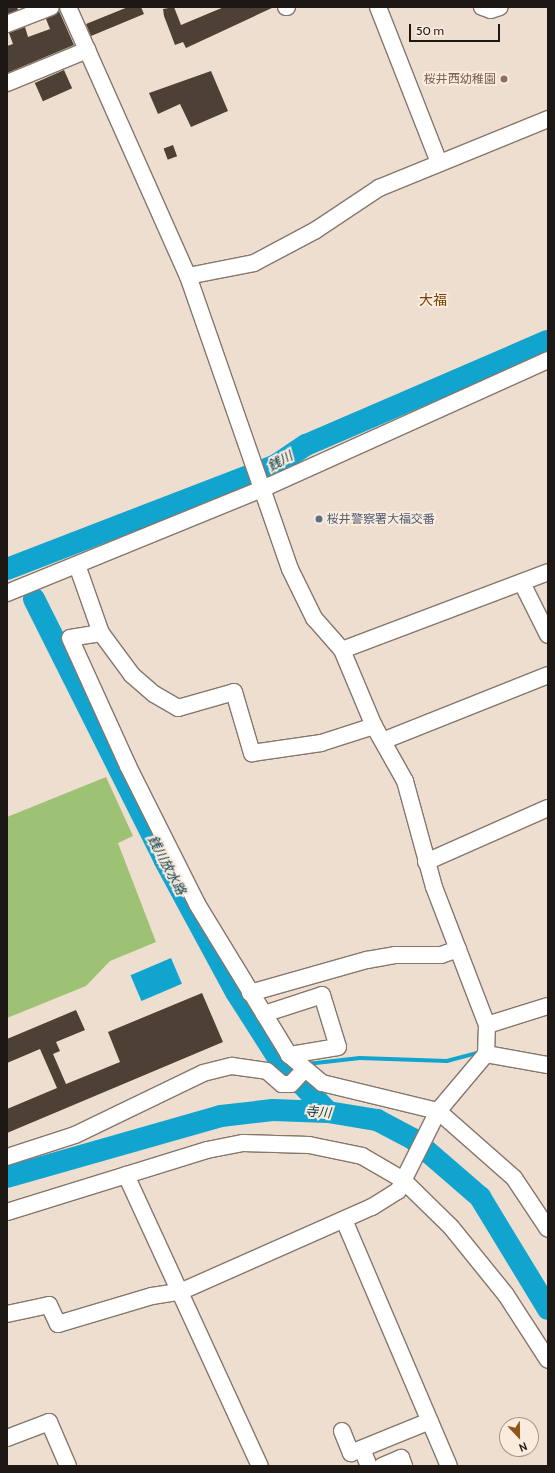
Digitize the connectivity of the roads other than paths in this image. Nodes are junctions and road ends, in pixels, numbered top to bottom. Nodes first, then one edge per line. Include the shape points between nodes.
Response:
1 (51, 7) edge
2 (68, 7) edge
3 (378, 7) edge
4 (482, 7) edge
5 (500, 7) edge
6 (7, 24) edge
7 (87, 50) junction
8 (7, 83) edge
9 (548, 119) edge
10 (440, 163) junction
11 (188, 276) junction
12 (548, 360) edge
13 (256, 479) junction
14 (77, 565) junction
15 (548, 572) edge
16 (522, 583) junction
17 (7, 593) edge
18 (101, 633) junction
19 (548, 635) edge
20 (342, 650) junction
21 (548, 675) edge
22 (374, 726) junction
23 (385, 740) junction
24 (548, 808) edge
25 (426, 862) junction
26 (458, 949) junction
27 (250, 993) junction
28 (548, 1006) edge
29 (264, 1014) junction
30 (487, 1025) junction
31 (485, 1050) junction
32 (297, 1063) junction
33 (548, 1065) edge
34 (436, 1114) junction
35 (7, 1156) edge
36 (126, 1175) junction
37 (405, 1177) junction
38 (7, 1212) edge
39 (344, 1220) junction
40 (548, 1229) edge
41 (182, 1291) junction
42 (7, 1314) edge
43 (548, 1360) edge
44 (430, 1421) junction
45 (342, 1431) dead end
46 (7, 1438) edge
47 (362, 1449) junction
48 (68, 1466) edge
49 (260, 1466) edge
50 (369, 1466) edge
51 (382, 1466) edge
52 (404, 1466) edge
53 (449, 1466) edge

1 - 6 street
2 - 7 street
3 - 10 street
4 - 5 street via 491,10
7 - 8 street
7 - 11 street
9 - 10 street
10 - 11 street via 379,188 316,230 254,262
11 - 13 street
12 - 13 street
13 - 14 street
13 - 20 street via 290,569 314,618
14 - 17 street
14 - 18 street
15 - 16 street
16 - 19 street
16 - 20 street
18 - 22 street via 132,675 154,694 178,708 234,692 252,753 321,743
18 - 27 street via 70,638 155,821 197,904
20 - 22 street
21 - 23 street
22 - 23 street
23 - 25 street via 405,781
24 - 25 street
25 - 26 street
26 - 27 street via 441,955 395,955 367,960
26 - 30 street
27 - 29 street
28 - 30 street
29 - 32 street
29 - 32 street via 322,995 338,1047
30 - 31 street
31 - 33 street
31 - 34 street
32 - 34 street via 322,1083
32 - 35 street via 291,1084 282,1084 267,1071 232,1066 203,1073 75,1135
34 - 37 street
34 - 40 street via 514,1178
36 - 37 street via 207,1150 243,1143 279,1142 362,1156
36 - 38 street
36 - 41 street
37 - 39 street via 392,1196
37 - 43 street via 467,1244 506,1295
39 - 41 street
39 - 44 street
41 - 42 street via 152,1296 58,1324 49,1305
41 - 49 street
44 - 47 street
44 - 53 street
45 - 47 street via 351,1453
46 - 48 street via 49,1422
47 - 50 street
51 - 52 street via 401,1458

